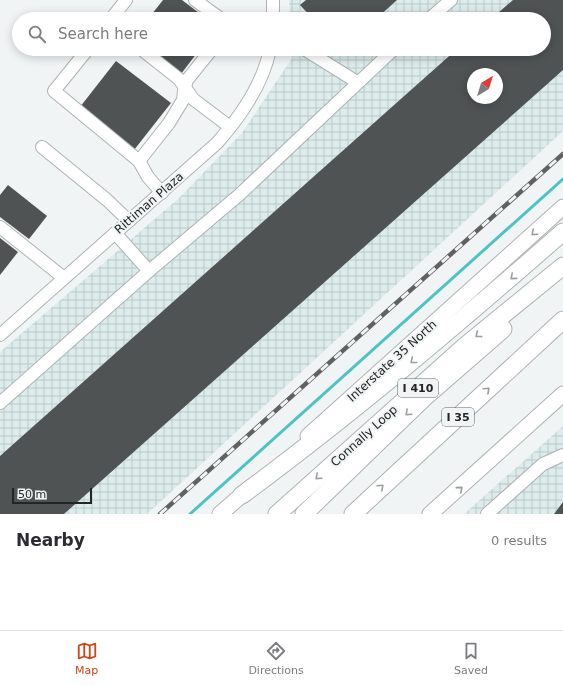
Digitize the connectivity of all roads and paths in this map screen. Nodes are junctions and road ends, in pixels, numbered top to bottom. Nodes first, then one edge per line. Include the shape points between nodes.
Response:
1 (126, 0) edge
2 (273, 0) edge
3 (451, 0) edge
4 (202, 2) edge
5 (117, 12) edge
6 (213, 12) edge
7 (273, 12) edge
8 (437, 12) edge
9 (82, 56) edge
10 (150, 56) edge
11 (207, 56) edge
12 (268, 56) edge
13 (315, 56) edge
14 (386, 56) edge
15 (357, 82) junction
16 (185, 88) junction
17 (230, 127) junction
18 (42, 147) dead end
19 (139, 161) junction
20 (162, 192) junction
21 (563, 207) edge
22 (129, 221) junction
23 (0, 227) edge
24 (563, 232) edge
25 (115, 233) junction
26 (563, 266) edge
27 (149, 272) junction
28 (563, 276) edge
29 (64, 278) junction
30 (563, 320) edge
31 (0, 335) edge
32 (563, 394) edge
33 (0, 403) edge
34 (563, 455) edge
35 (242, 495) junction
36 (220, 514) edge
37 (276, 514) edge
38 (304, 514) edge
39 (352, 514) edge
40 (430, 514) edge
41 (487, 514) edge

1 - 5 street
2 - 7 street
3 - 8 street
4 - 6 street
9 - 19 street via 54,91
10 - 16 street via 179,79
11 - 16 street
12 - 17 street, Rittiman Plaza via 260,79 237,120
13 - 15 street
14 - 15 street
15 - 27 street via 239,194
16 - 17 street via 193,99
16 - 19 street via 183,100 169,123
17 - 20 street, Rittiman Plaza via 217,143
18 - 22 street
19 - 20 street via 148,177
20 - 22 street, Rittiman Plaza
21 -> 35 main road, Interstate 35 North
22 - 25 street, Rittiman Plaza
23 - 29 street
24 -> 35 highway via 431,346 299,453
25 - 27 street
25 - 29 street, Rittiman Plaza
26 -> 37 highway, Connally Loop / I 410 via 464,346
27 - 33 street
28 -> 38 highway via 426,396
29 - 31 street, Rittiman Plaza
39 -> 30 highway, I 35
40 -> 32 main road
34 - 41 street via 543,464
35 - 36 main road, Interstate 35 North

